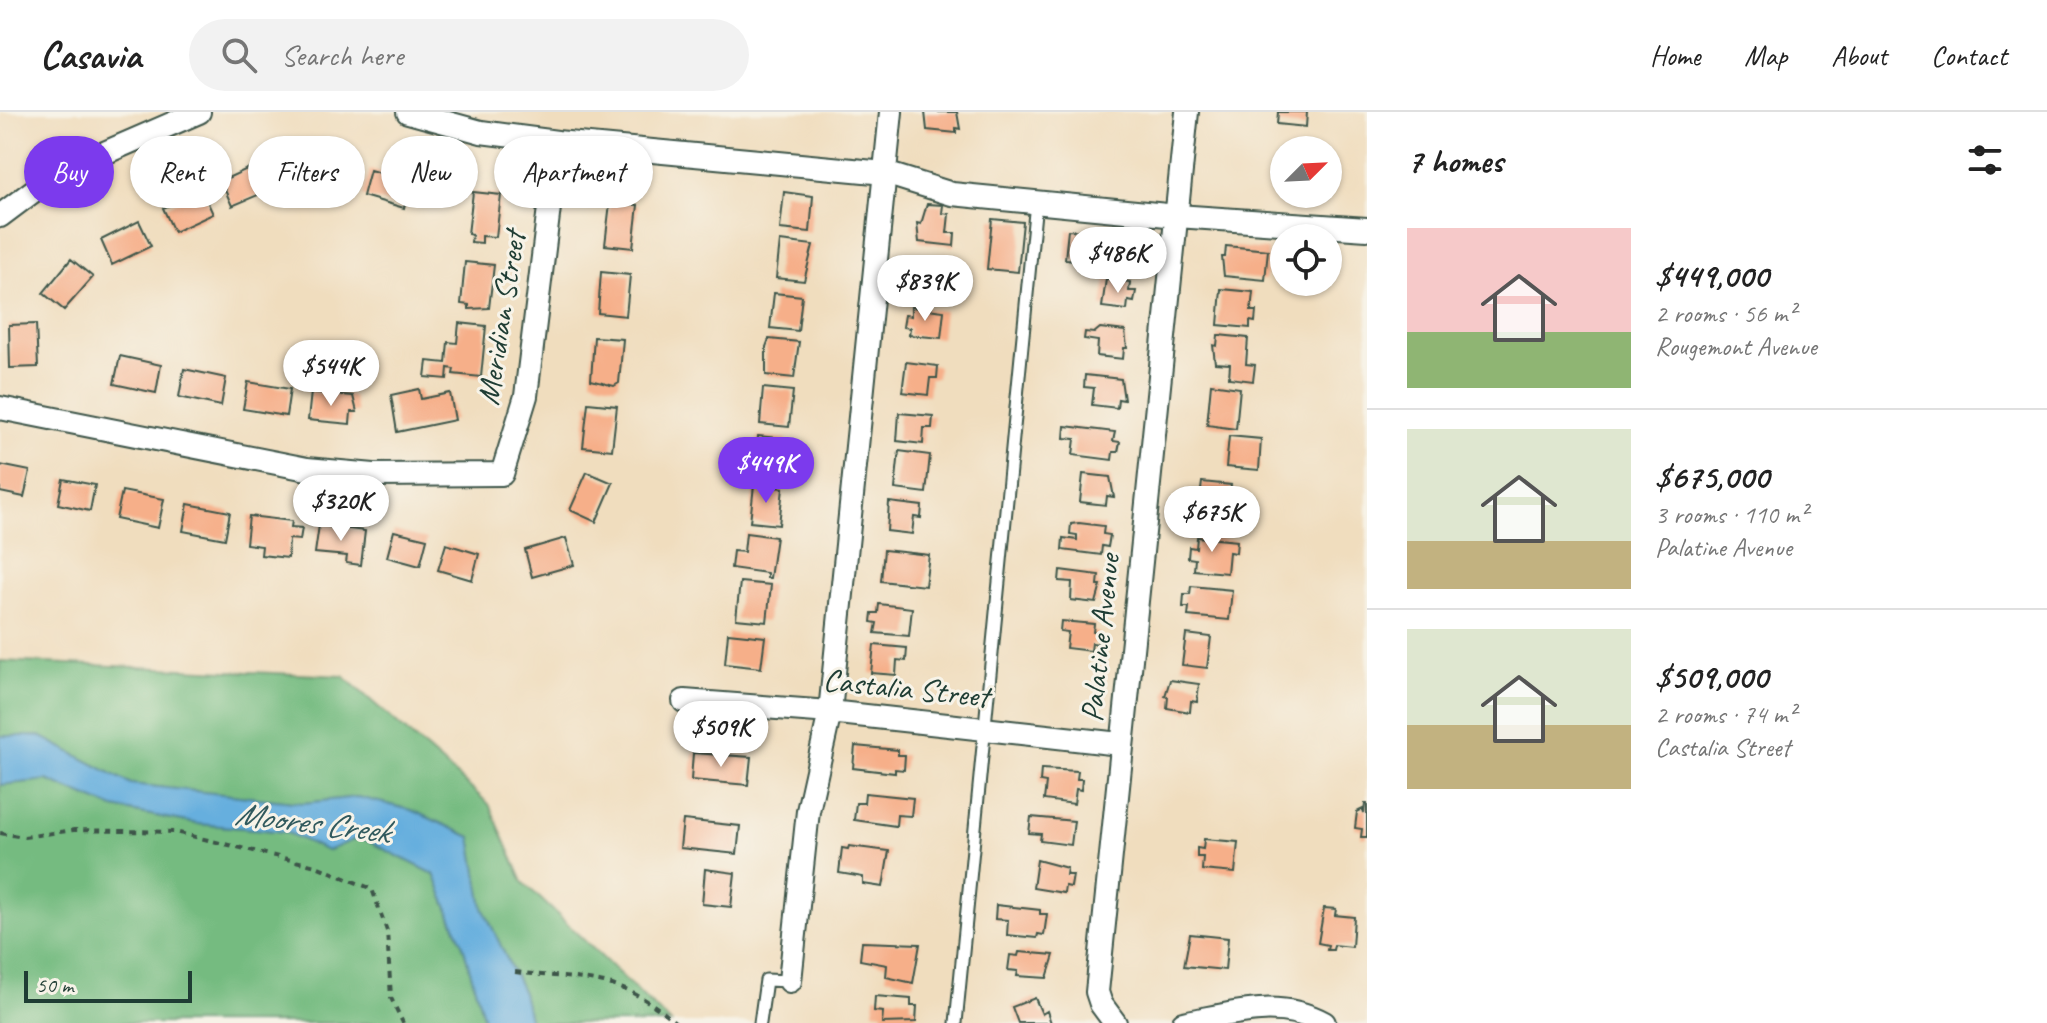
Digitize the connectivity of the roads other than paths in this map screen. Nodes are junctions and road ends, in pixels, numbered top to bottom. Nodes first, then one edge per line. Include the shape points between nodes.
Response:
1 (199, 112) edge
2 (408, 112) edge
3 (891, 112) edge
4 (1187, 112) edge
5 (511, 136) edge
6 (653, 151) edge
7 (885, 173) junction
8 (1036, 202) junction
9 (549, 208) edge
10 (0, 216) edge
11 (1177, 216) junction
12 (1367, 229) edge
13 (0, 408) edge
14 (684, 701) dead end
15 (830, 712) junction
16 (982, 729) junction
17 (1120, 744) junction
18 (790, 981) joint
19 (760, 1023) edge
20 (956, 1023) edge
21 (1115, 1023) edge
22 (1183, 1023) edge
23 (1324, 1023) edge

1 - 10 street via 56,174
2 - 5 street
3 - 7 street
4 - 11 street, Palatine Avenue
6 - 7 street
7 - 8 street via 952,194
7 - 15 street
8 - 11 street
8 - 16 lane
9 - 13 street, Meridian Street via 526,396 502,474 374,475 307,469
11 - 12 street
11 - 17 street, Palatine Avenue
14 - 15 street, Castalia Street
15 - 16 street, Castalia Street
15 - 18 street via 808,811
16 - 17 street, Castalia Street
16 - 20 lane
17 - 21 street, Palatine Avenue via 1097,992
18 - 19 lane via 766,980
22 - 23 street via 1263,1008 1293,1010

